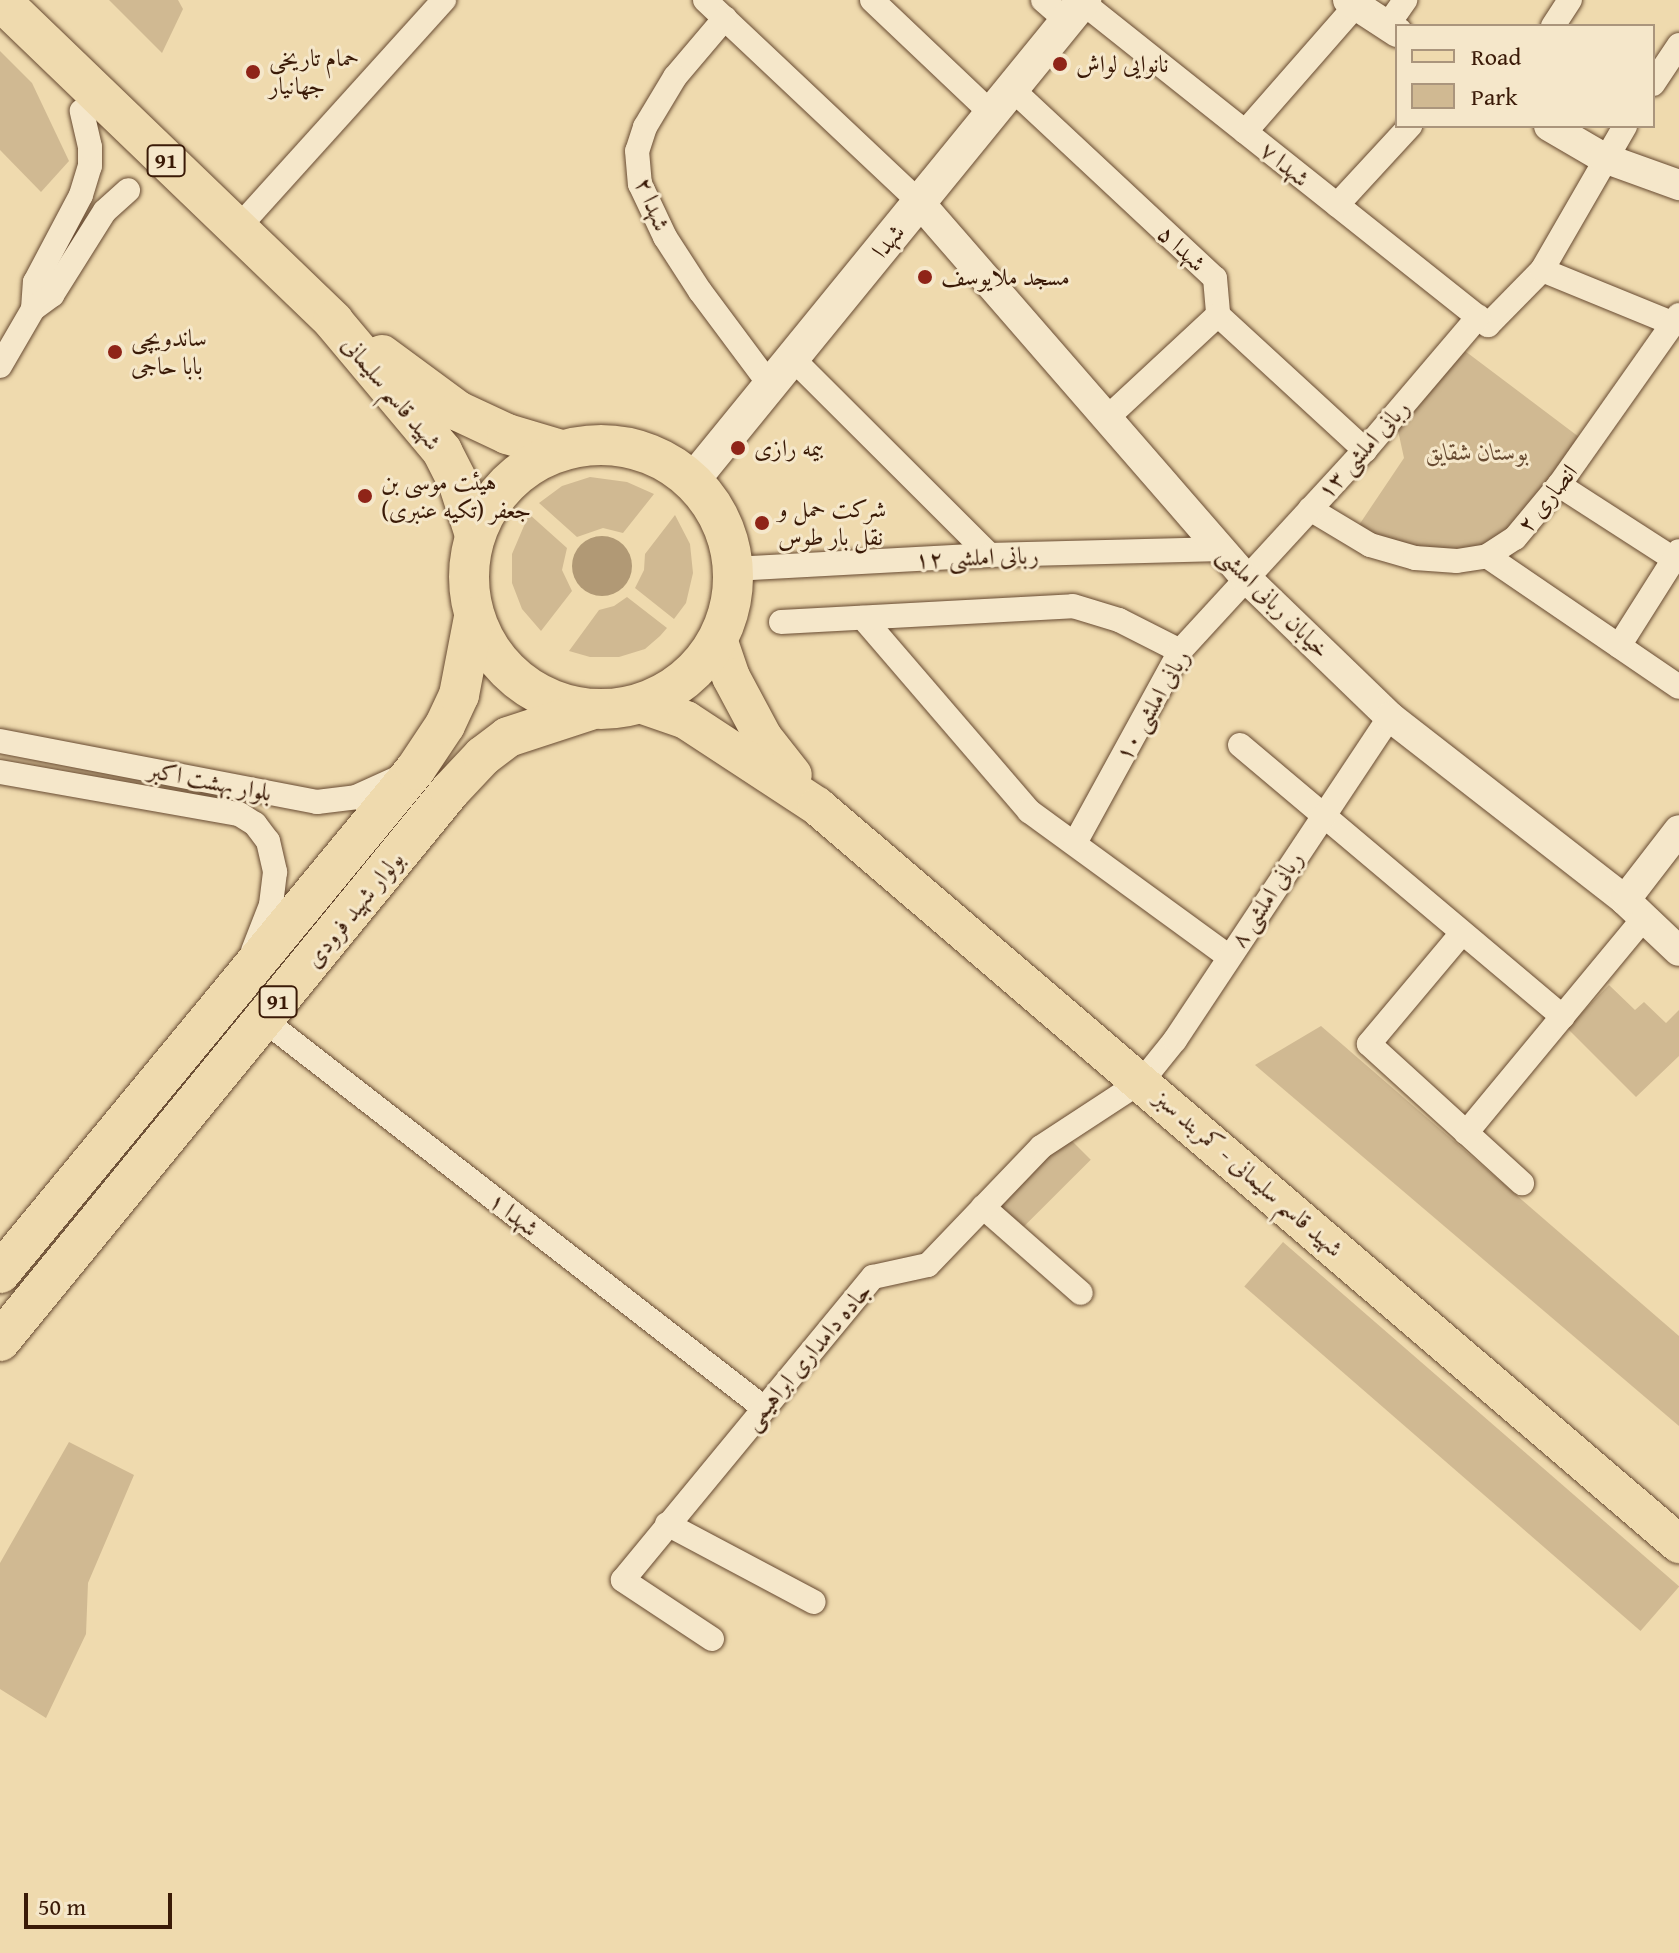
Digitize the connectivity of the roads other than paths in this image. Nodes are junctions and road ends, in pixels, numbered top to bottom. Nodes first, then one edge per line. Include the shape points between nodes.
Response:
1 (0, 0) edge
2 (444, 0) edge
3 (705, 0) edge
4 (872, 0) edge
5 (1405, 0) edge
6 (1570, 0) edge
7 (1352, 3) edge
8 (1069, 6) edge
9 (725, 18) junction
10 (1554, 24) edge
11 (1392, 29) edge
12 (1679, 45) edge
13 (1655, 81) edge
14 (1002, 101) junction
15 (82, 111) dead end
16 (1408, 128) edge
17 (1552, 128) edge
18 (1624, 128) edge
19 (1245, 132) junction
20 (1604, 158) junction
21 (1679, 185) edge
22 (128, 190) dead end
23 (919, 202) junction
24 (1337, 205) junction
25 (237, 229) junction
26 (1542, 270) junction
27 (33, 309) junction
28 (1218, 315) junction
29 (1677, 320) edge
30 (333, 321) junction
31 (1483, 321) junction
32 (792, 358) junction
33 (0, 366) edge
34 (770, 385) junction
35 (1107, 418) junction
36 (561, 450) junction
37 (1365, 450) junction
38 (692, 481) junction
39 (1559, 485) junction
40 (1310, 509) junction
41 (475, 535) junction
42 (1221, 549) junction
43 (990, 555) junction
44 (1676, 555) edge
45 (1487, 556) junction
46 (733, 569) junction
47 (1246, 578) junction
48 (474, 617) junction
49 (863, 618) junction
50 (781, 622) dead end
51 (718, 639) junction
52 (1619, 646) junction
53 (1180, 651) junction
54 (1679, 687) edge
55 (640, 704) junction
56 (590, 710) junction
57 (1390, 717) junction
58 (0, 741) edge
59 (1240, 745) dead end
60 (415, 770) junction
61 (0, 772) edge
62 (817, 806) junction
63 (1322, 814) junction
64 (1679, 830) edge
65 (1075, 843) junction
66 (1635, 909) junction
67 (1462, 933) junction
68 (1679, 951) edge
69 (1228, 956) junction
70 (243, 977) junction
71 (1563, 1017) junction
72 (264, 1020) junction
73 (1142, 1081) junction
74 (1466, 1133) junction
75 (1522, 1183) dead end
76 (983, 1207) junction
77 (0, 1273) edge
78 (1081, 1293) dead end
79 (0, 1341) edge
80 (764, 1408) junction
81 (667, 1524) junction
82 (1679, 1544) edge
83 (814, 1602) dead end
84 (712, 1639) dead end

1 - 25 highway, 91
2 - 25 street
3 - 9 street
4 - 14 street, شهدا ۵
5 - 11 street
6 - 10 street
7 - 11 street
7 - 19 street
8 - 14 main road, شهدا
8 - 19 street, شهدا ۷
9 - 23 street
9 - 34 street, شهدا ۲ via 675,77 645,127 637,151 640,184 665,237
12 - 13 street
14 - 23 main road, شهدا
14 - 28 street, شهدا ۵ via 1215,278
15 - 27 street via 90,166 81,195 35,282
16 - 24 street
17 - 20 street
18 - 20 street, ربانی املشی ۱۳
19 - 24 street, شهدا ۷
20 - 21 street
20 - 26 street, ربانی املشی ۱۳
22 - 27 street via 105,211 52,295
23 - 32 main road, شهدا
23 - 35 street, خیابان ربانی املشی
24 - 31 street, شهدا ۷
25 - 30 highway, 91
26 - 29 street
26 - 31 street, ربانی املشی ۱۳
27 - 33 street
28 - 35 street
28 - 37 street
29 - 39 street, انصاری ۲
30 - 36 highway, شهید قاسم سلیمانی / 91 via 458,411 507,434
30 - 41 highway, شهید قاسم سلیمانی / 91 via 442,451
31 - 37 street, ربانی املشی ۱۳
32 - 34 main road, شهدا
32 - 43 street
34 - 38 main road, شهدا
35 - 42 street, خیابان ربانی املشی
36 - 38 highway, 91 via 596,444 631,447 664,460
36 - 41 highway, 91 via 532,462 508,482 488,506
37 - 40 street, ربانی املشی ۱۳
38 - 46 highway, 91 via 713,506 727,536
39 - 44 street
39 - 45 street, انصاری ۲ via 1515,538
40 - 45 street, انصاری ۲ via 1370,545 1415,558 1457,561
40 - 47 street, ربانی املشی ۱۳
41 - 48 highway, 91 via 468,576
42 - 43 street, ربانی املشی ۱۲
42 - 47 street, خیابان ربانی املشی
43 - 46 street, ربانی املشی ۱۲
44 - 52 street
45 - 52 street
46 - 51 highway, 91 via 731,605
47 - 53 street, ربانی املشی ۱۰
47 - 57 street, خیابان ربانی املشی
48 - 56 highway, 91 via 492,652 518,681 552,700
48 - 60 highway, بولوار شهید فرودی / 91 via 459,695
49 - 50 street
49 - 53 street via 1073,606 1119,620
49 - 65 street via 1029,811
51 - 55 highway, 91 via 699,667 672,690
51 - 62 main road via 731,677 763,737
52 - 54 street
53 - 65 street, ربانی املشی ۱۰
55 - 56 highway, 91
55 - 62 main road via 686,720
56 - 72 highway, بولوار شهید فرودی / 91 via 508,737 483,756
57 - 63 street, ربانی املشی ۸
57 - 66 street, خیابان ربانی املشی
58 - 60 street, بلوار بهشت اکبر via 317,802 356,797
59 - 63 street
60 - 70 highway, بولوار شهید فرودی / 91
61 - 70 street, بلوار بهشت اکبر via 239,814 255,824 268,841 275,872 271,905
62 - 73 main road, شهید قاسم سلیمانی - کمربند سبز
63 - 67 street
63 - 69 street, ربانی املشی ۸
64 - 66 street
65 - 69 street
66 - 68 street, خیابان ربانی املشی
66 - 71 street
67 - 71 street
67 - 74 street via 1369,1044
69 - 73 street, ربانی املشی ۸
70 - 77 highway, بولوار شهید فرودی / 91
71 - 74 street
72 - 79 highway, بولوار شهید فرودی / 91
72 - 80 street, شهدا ۱
73 - 76 street, جاده دامداری ابراهیمی via 1041,1147
73 - 82 main road, شهید قاسم سلیمانی - کمربند سبز
74 - 75 street
76 - 78 street
76 - 80 street, جاده دامداری ابراهیمی via 928,1265 873,1277
80 - 81 street, جاده دامداری ابراهیمی
81 - 83 street
81 - 84 street, جاده دامداری ابراهیمی via 623,1580

